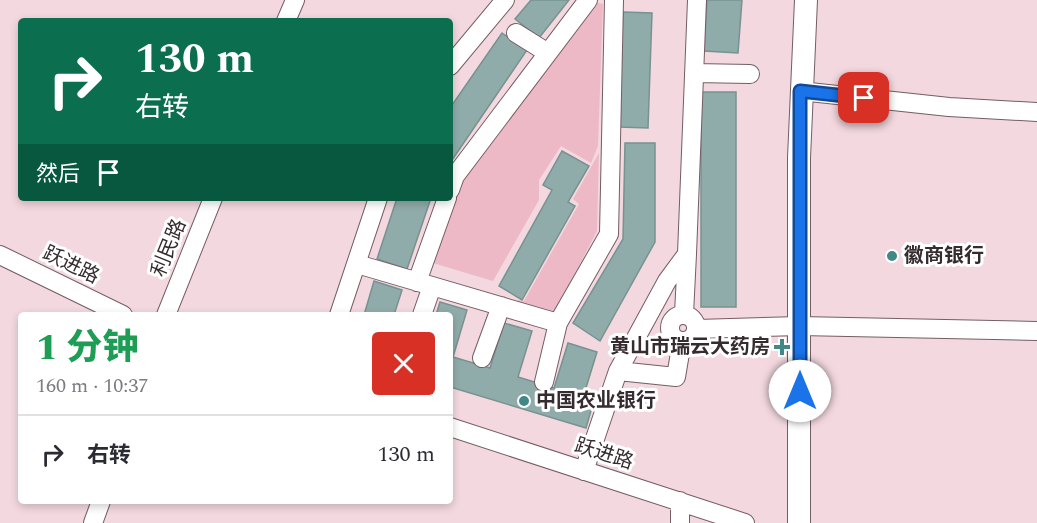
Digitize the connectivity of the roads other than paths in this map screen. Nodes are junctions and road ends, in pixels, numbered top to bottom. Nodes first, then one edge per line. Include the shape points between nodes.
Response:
1 (295, 0) edge
2 (505, 0) edge
3 (588, 0) edge
4 (614, 0) edge
5 (697, 0) edge
6 (806, 0) edge
7 (287, 18) edge
8 (516, 33) dead end
9 (548, 53) junction
10 (453, 62) edge
11 (694, 73) junction
12 (750, 74) dead end
13 (800, 91) junction
14 (1037, 112) edge
15 (453, 180) edge
16 (212, 201) edge
17 (377, 201) edge
18 (446, 201) edge
19 (687, 254) junction
20 (0, 255) edge
21 (357, 264) junction
22 (424, 284) junction
23 (501, 306) junction
24 (117, 312) edge
25 (167, 312) edge
26 (340, 312) edge
27 (423, 312) edge
28 (684, 314) junction
29 (558, 323) junction
30 (800, 326) junction
31 (697, 329) junction
32 (1037, 331) edge
33 (682, 341) junction
34 (482, 358) dead end
35 (618, 371) junction
36 (544, 382) dead end
37 (453, 428) edge
38 (584, 471) junction
39 (680, 501) junction
40 (99, 504) edge
41 (93, 523) edge
42 (680, 523) edge
43 (745, 523) edge
44 (799, 523) edge

1 - 7 street
2 - 10 street
3 - 9 street
4 - 29 street via 609,234
5 - 11 street
6 - 13 main road
8 - 9 street
9 - 15 street
11 - 12 street
11 - 19 street
13 - 14 street
13 - 30 main road
16 - 25 street, 利民路
17 - 21 street
18 - 22 street
19 - 28 street
19 - 35 street via 667,281
20 - 24 street, 跃进路
21 - 22 street
21 - 26 street
22 - 23 street
22 - 27 street
23 - 29 street
23 - 34 street
28 - 31 street via 691,316
28 - 33 street via 678,315 670,327 671,333
29 - 36 street
30 - 31 street
30 - 32 street
30 - 44 main road
31 - 33 street
33 - 35 street via 676,377
35 - 38 street
37 - 38 street, 跃进路
38 - 39 street, 跃进路
39 - 42 street
39 - 43 street, 跃进路
40 - 41 street

